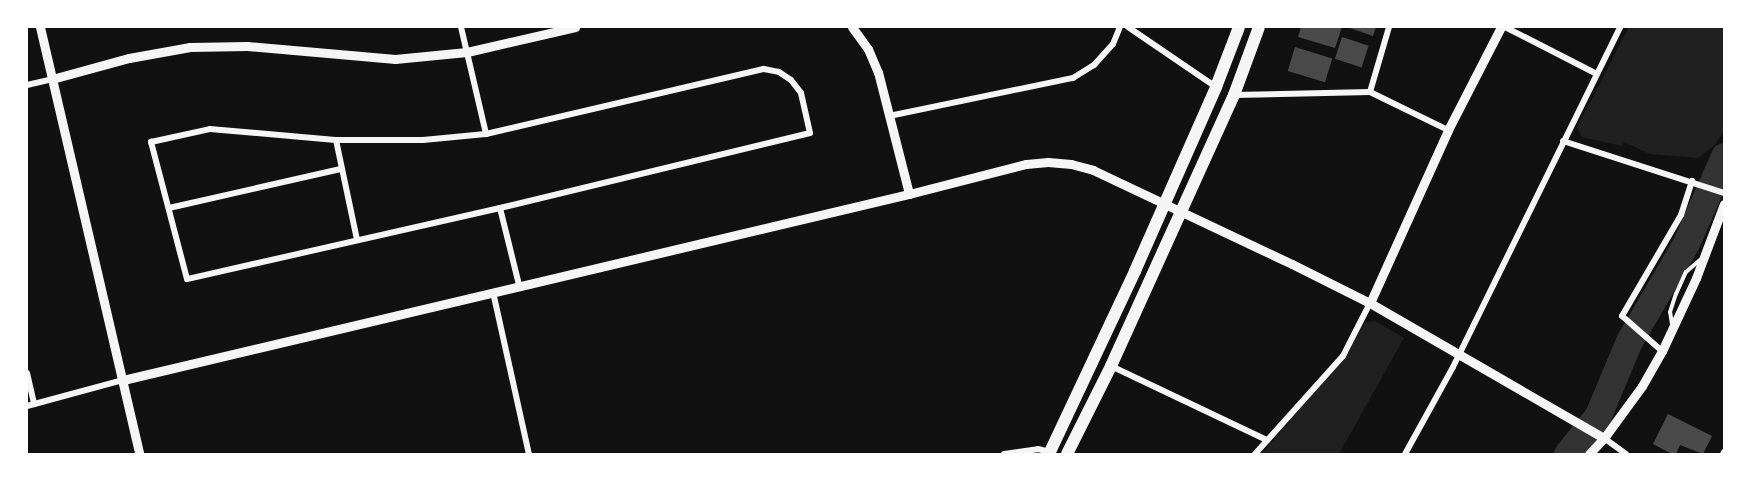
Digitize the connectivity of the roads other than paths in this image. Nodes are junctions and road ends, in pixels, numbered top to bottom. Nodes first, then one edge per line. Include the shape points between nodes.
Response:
1 (40, 27) edge
2 (460, 27) edge
3 (575, 27) edge
4 (852, 27) edge
5 (1120, 27) edge
6 (1128, 27) edge
7 (1239, 27) edge
8 (1259, 27) edge
9 (1389, 27) edge
10 (1503, 27) edge
11 (1620, 27) edge
12 (467, 52) junction
13 (1595, 73) junction
14 (52, 79) junction
15 (27, 85) edge
16 (1216, 87) junction
17 (1370, 92) junction
18 (1233, 95) junction
19 (889, 116) junction
20 (1448, 130) junction
21 (486, 134) junction
22 (336, 140) junction
23 (1563, 141) junction
24 (341, 169) junction
25 (1692, 181) junction
26 (1724, 193) edge
27 (909, 194) junction
28 (1163, 202) junction
29 (1724, 204) edge
30 (169, 208) junction
31 (500, 208) junction
32 (1180, 211) junction
33 (357, 240) junction
34 (519, 285) junction
35 (493, 292) junction
36 (1370, 303) junction
37 (1662, 351) junction
38 (1459, 355) junction
39 (1111, 366) junction
40 (27, 373) edge
41 (123, 380) junction
42 (30, 405) edge
43 (1604, 438) junction
44 (1268, 440) junction
45 (1049, 453) edge
46 (139, 454) edge
47 (529, 454) edge
48 (1004, 454) edge
49 (1067, 454) edge
50 (1255, 454) edge
51 (1405, 454) edge
52 (1589, 454) edge
53 (1626, 454) edge

1 - 14 street
2 - 12 street
3 - 12 street
4 - 19 street via 872,56
5 - 19 street via 1113,44 1094,65 1073,78
6 - 16 street
7 - 16 main road
8 - 18 main road
9 - 17 street
10 - 13 street
10 - 20 street
11 - 13 street
12 - 14 street via 395,60 207,45 129,58
12 - 21 street
13 - 23 street
14 - 15 street
14 - 41 street
16 - 28 main road
17 - 18 street
17 - 20 street
18 - 32 main road
19 - 27 street
20 - 36 street
21 - 22 street via 423,140
21 - 31 street via 764,69 779,72 801,93 810,133
22 - 24 street
22 - 30 street via 210,129 151,142
23 - 25 street
23 - 38 street
24 - 30 street
24 - 33 street
25 - 26 street
25 - 37 street via 1681,215 1622,316
27 - 28 street via 1048,162 1093,170
27 - 34 street
28 - 32 street
28 - 45 main road via 1135,271
29 - 37 street
30 - 33 street via 187,279
31 - 33 street
31 - 34 street
32 - 36 street
32 - 39 main road
34 - 35 street
35 - 41 street
35 - 47 street
36 - 38 street
36 - 44 street via 1343,356
37 - 43 street
38 - 43 street
38 - 51 street
39 - 44 street
39 - 49 main road
40 - 42 street
41 - 42 street
41 - 46 street
43 - 52 street
43 - 53 street
44 - 50 street
45 - 48 street via 1038,449

